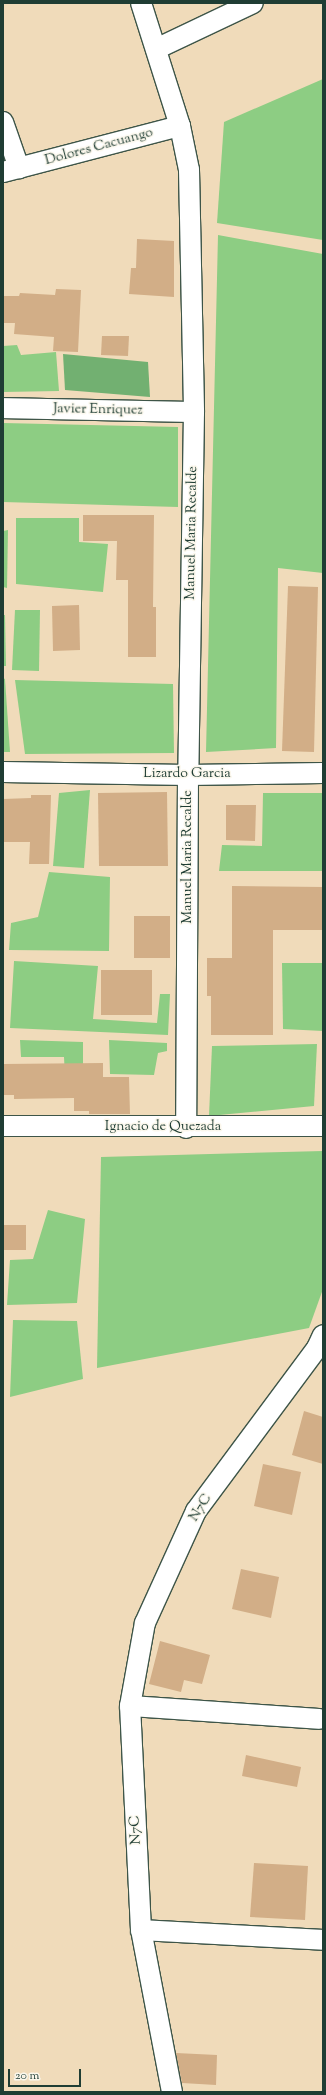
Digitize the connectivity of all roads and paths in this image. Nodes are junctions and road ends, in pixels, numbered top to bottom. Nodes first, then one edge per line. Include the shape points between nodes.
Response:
1 (141, 3) edge
2 (254, 3) edge
3 (156, 49) junction
4 (3, 122) edge
5 (180, 126) junction
6 (11, 170) edge
7 (3, 408) edge
8 (194, 412) junction
9 (3, 772) edge
10 (323, 773) edge
11 (188, 775) junction
12 (3, 1126) edge
13 (323, 1126) edge
14 (186, 1128) junction
15 (323, 1335) edge
16 (130, 1706) junction
17 (320, 1719) dead end
18 (141, 1930) junction
19 (323, 1940) edge
20 (172, 2092) edge

1 - 3 street, Manuel Maria Recalde
2 - 3 street
3 - 5 street, Manuel Maria Recalde
4 - 6 street, Dolores Cacuango
5 - 6 street, Dolores Cacuango
5 - 8 street, Manuel Maria Recalde via 189,170
7 - 8 street, Javier Enriquez
8 - 11 street, Manuel Maria Recalde
9 - 11 street, Lizardo Garcia
10 - 11 street, Lizardo Garcia
11 - 14 street, Manuel Maria Recalde
12 - 14 street, Ignacio de Quezada
13 - 14 street, Ignacio de Quezada
15 - 16 street, N7C via 317,1348 196,1511 145,1623
16 - 17 street
16 - 18 street, N7C
18 - 19 street
18 - 20 street, N7C

